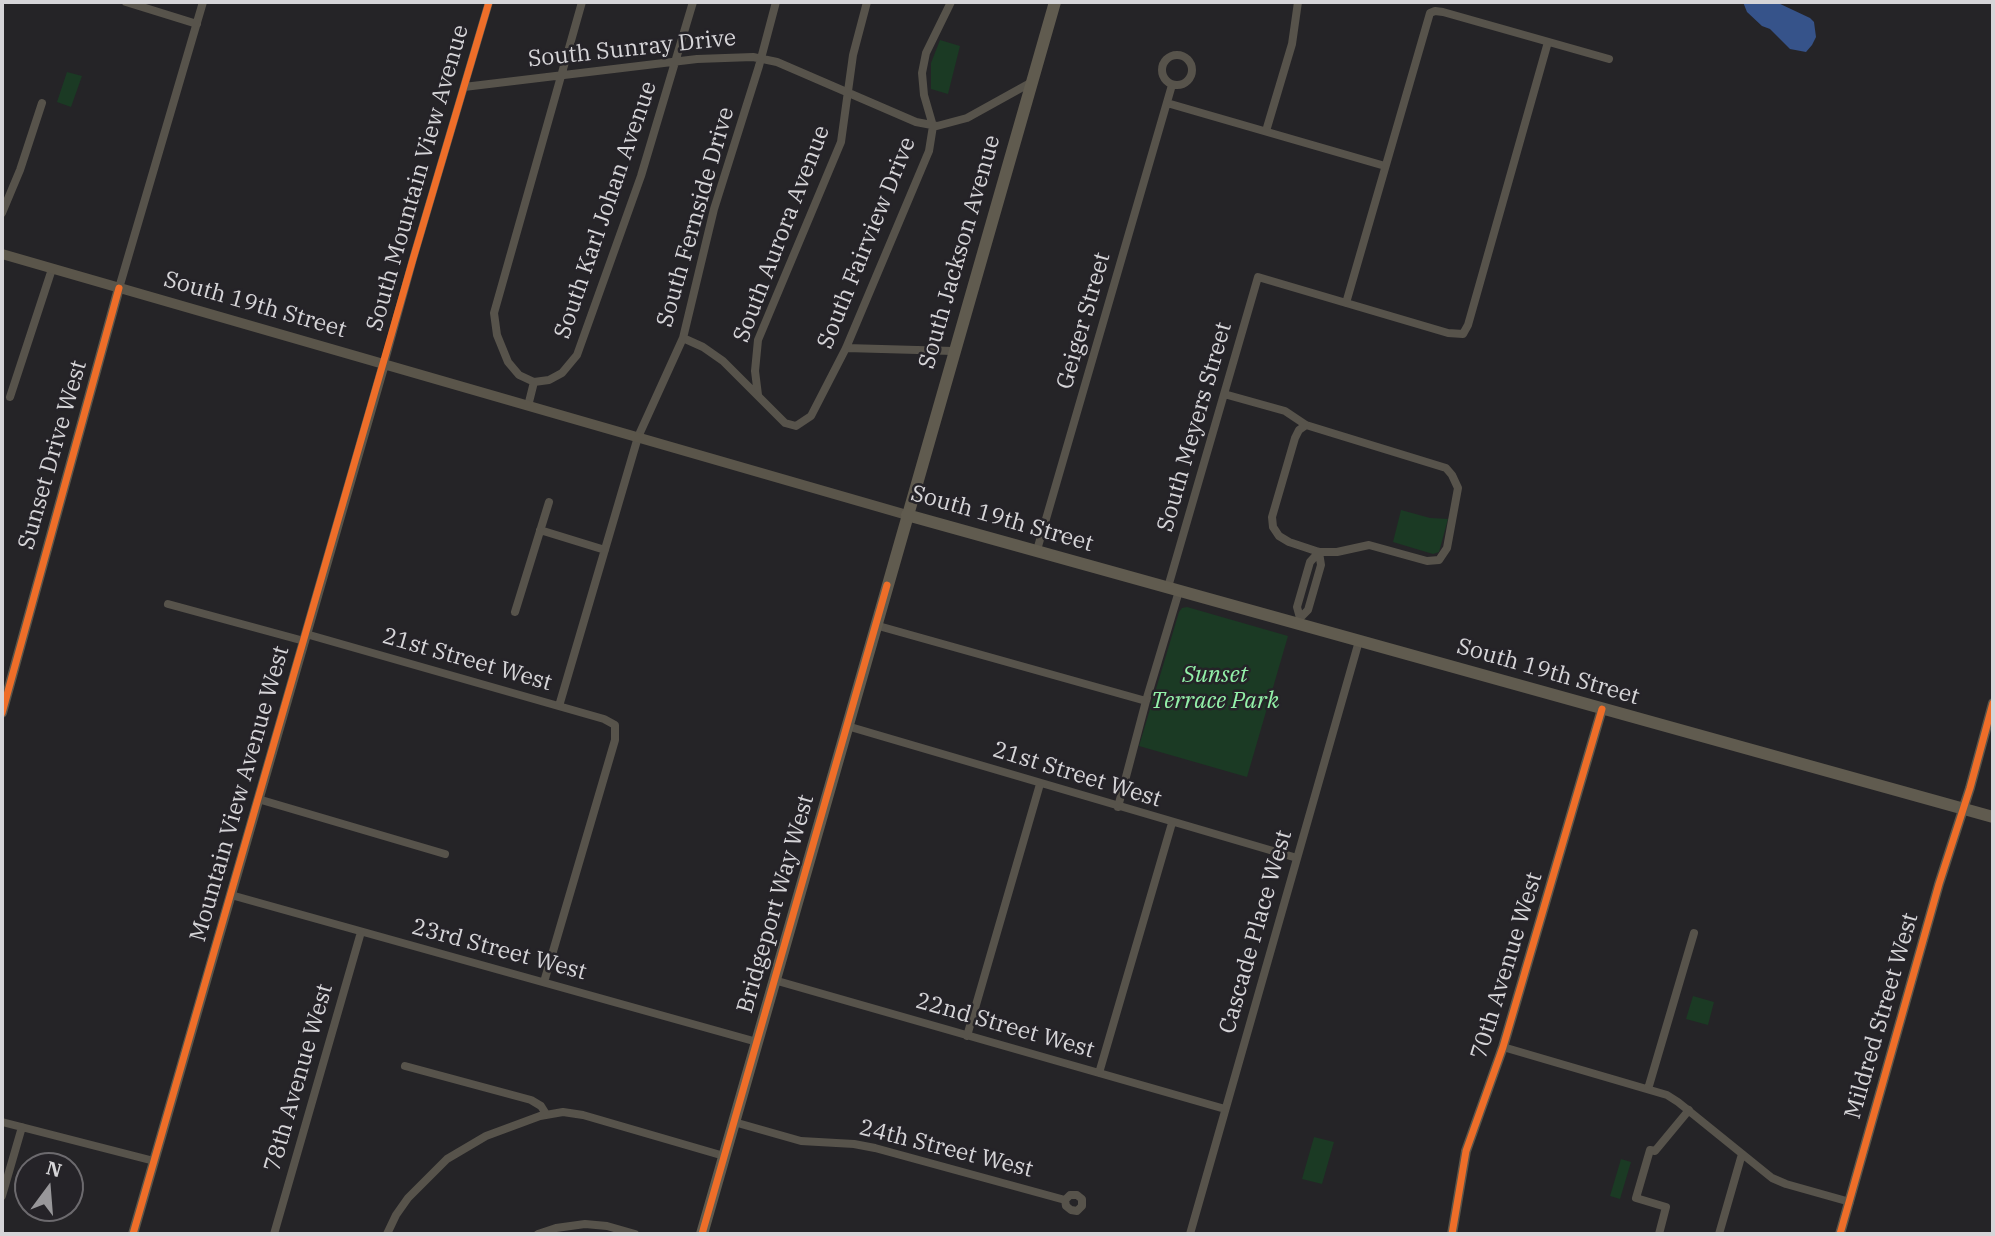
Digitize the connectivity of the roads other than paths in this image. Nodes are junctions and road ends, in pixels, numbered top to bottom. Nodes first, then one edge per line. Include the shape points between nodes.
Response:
1 (126, 2) edge
2 (203, 2) edge
3 (489, 2) edge
4 (582, 2) edge
5 (693, 2) edge
6 (776, 2) edge
7 (867, 2) edge
8 (951, 2) edge
9 (1055, 2) edge
10 (1298, 2) edge
11 (197, 24) junction
12 (1548, 42) junction
13 (761, 58) junction
14 (1609, 59) dead end
15 (677, 61) junction
16 (562, 75) junction
17 (1032, 82) junction
18 (1172, 85) dead end
19 (464, 88) junction
20 (847, 94) junction
21 (42, 103) dead end
22 (1167, 103) junction
23 (933, 127) junction
24 (1266, 131) junction
25 (1385, 166) junction
26 (2, 214) edge
27 (2, 254) edge
28 (52, 269) junction
29 (119, 288) junction
30 (1346, 303) junction
31 (683, 338) junction
32 (846, 348) junction
33 (953, 351) junction
34 (384, 364) junction
35 (534, 382) junction
36 (1224, 394) junction
37 (10, 397) dead end
38 (759, 398) junction
39 (528, 406) junction
40 (1306, 425) junction
41 (638, 437) junction
42 (549, 502) dead end
43 (907, 515) junction
44 (540, 530) junction
45 (605, 550) junction
46 (1037, 550) junction
47 (1319, 552) junction
48 (1174, 589) junction
49 (168, 604) dead end
50 (515, 612) dead end
51 (1299, 621) junction
52 (875, 625) junction
53 (305, 638) junction
54 (1359, 641) junction
55 (1146, 701) junction
56 (1993, 703) edge
57 (559, 706) junction
58 (1602, 709) junction
59 (2, 713) edge
60 (846, 726) junction
61 (1040, 784) junction
62 (258, 799) junction
63 (1118, 807) junction
64 (1962, 809) junction
65 (1993, 817) edge
66 (1172, 823) junction
67 (445, 853) dead end
68 (1297, 858) junction
69 (231, 895) junction
70 (361, 932) junction
71 (1694, 933) dead end
72 (774, 980) junction
73 (544, 982) junction
74 (967, 1036) junction
75 (757, 1042) junction
76 (1503, 1047) junction
77 (405, 1066) dead end
78 (1099, 1073) junction
79 (1648, 1089) junction
80 (1225, 1109) junction
81 (1689, 1110) junction
82 (546, 1114) junction
83 (2, 1122) edge
84 (734, 1122) junction
85 (22, 1127) junction
86 (1742, 1154) junction
87 (724, 1156) junction
88 (154, 1161) junction
89 (2, 1196) edge
90 (1065, 1200) dead end
91 (1850, 1202) junction
92 (133, 1234) edge
93 (274, 1234) edge
94 (387, 1234) edge
95 (538, 1234) edge
96 (635, 1234) edge
97 (702, 1234) edge
98 (1190, 1234) edge
99 (1452, 1234) edge
100 (1659, 1234) edge
101 (1719, 1234) edge
102 (1840, 1234) edge

1 - 11 street
2 - 11 street
3 - 19 street, South Mountain View Avenue
4 - 16 street
5 - 15 street, South Karl Johan Avenue
6 - 13 street, South Fernside Drive
7 - 20 street, South Aurora Avenue
8 - 23 street, South Fairview Drive via 926,53 922,73
9 - 17 main road, South Jackson Avenue
10 - 24 street via 1292,44
11 - 29 street
12 - 14 street
12 - 25 street via 1432,12
12 - 30 street via 1463,334
13 - 15 street, South Sunray Drive
13 - 20 street, South Sunray Drive
13 - 31 street, South Fernside Drive via 714,209
15 - 16 street, South Sunray Drive
15 - 35 street, South Karl Johan Avenue via 577,355 562,373
16 - 19 street, South Sunray Drive
16 - 35 street via 494,313 496,335 508,362 519,375
17 - 23 street via 967,118
17 - 33 main road, South Jackson Avenue
18 - 22 street, Geiger Street
19 - 34 street, South Mountain View Avenue
20 - 23 street, South Sunray Drive
20 - 38 street, South Aurora Avenue via 839,147 758,340 755,371
21 - 26 street
22 - 24 street
22 - 46 street, Geiger Street
23 - 32 street, South Fairview Drive via 916,185
24 - 25 street
25 - 30 street
27 - 28 street, South 19th Street
28 - 29 street, South 19th Street
28 - 37 street
29 - 34 street, South 19th Street
29 - 59 street, Sunset Drive West
30 - 36 street, South Meyers Street via 1258,277
31 - 38 street via 723,361
31 - 41 street, South Fernside Drive
32 - 33 street
32 - 38 street, South Fairview Drive via 811,416 799,425 788,425
33 - 43 main road, South Jackson Avenue
34 - 39 street, South 19th Street
34 - 53 street, Mountain View Avenue West
35 - 39 street
36 - 40 street via 1285,411
36 - 48 street, South Meyers Street
39 - 41 street, South 19th Street
40 - 47 street via 1295,438 1273,527 1281,538
40 - 47 street via 1439,465 1452,475 1458,488 1447,548 1439,559 1427,561 1368,545
41 - 43 street, South 19th Street
41 - 45 street, South Fernside Drive
42 - 44 street
43 - 46 main road, South 19th Street
43 - 52 main road, Bridgeport Way West
44 - 45 street
44 - 50 street
45 - 57 street, South Fernside Drive
46 - 48 main road, South 19th Street
47 - 51 street via 1321,565 1308,610
48 - 51 main road, South 19th Street
48 - 55 street, South Meyers Street
49 - 53 street, 21st Street West
51 - 54 main road, South 19th Street
52 - 55 street
52 - 60 main road, Bridgeport Way West
53 - 57 street, 21st Street West
53 - 62 street, Mountain View Avenue West
54 - 58 main road, South 19th Street
54 - 68 street, Cascade Place West
55 - 63 street, South Meyers Street
56 - 64 street, Mildred Street West
57 - 73 street, 21st Street West via 616,727
58 - 64 main road, South 19th Street
58 - 76 street, 70th Avenue West
60 - 61 street, 21st Street West
60 - 72 main road, Bridgeport Way West
61 - 63 street, 21st Street West
61 - 74 street
62 - 67 street
62 - 69 street, Mountain View Avenue West
63 - 66 street, 21st Street West
64 - 65 main road, South 19th Street
64 - 91 street, Mildred Street West
66 - 68 street, 21st Street West
66 - 78 street
68 - 80 street, Cascade Place West
69 - 70 street, 23rd Street West
69 - 88 street, Mountain View Avenue West
70 - 73 street, 23rd Street West
70 - 93 street, 78th Avenue West
71 - 79 street
72 - 74 street, 22nd Street West
72 - 75 main road, Bridgeport Way West
73 - 75 street, 23rd Street West
74 - 78 street, 22nd Street West
75 - 84 main road, Bridgeport Way West
76 - 79 street
76 - 99 street, 70th Avenue West via 1466,1151
77 - 82 street via 531,1100
78 - 80 street, 22nd Street West
79 - 81 street
80 - 98 street, Cascade Place West
81 - 86 street
81 - 100 street via 1655,1151 1650,1150 1636,1198 1666,1208
82 - 87 street via 590,1117
82 - 94 street via 486,1136 447,1159 408,1198
83 - 85 street
84 - 87 main road, Bridgeport Way West
84 - 90 street, 24th Street West via 802,1141 875,1147
85 - 88 street
85 - 89 street
86 - 91 street via 1779,1181
86 - 101 street
87 - 97 main road, Bridgeport Way West
88 - 92 street, Mountain View Avenue West
91 - 102 street, Mildred Street West
95 - 96 street via 592,1224

